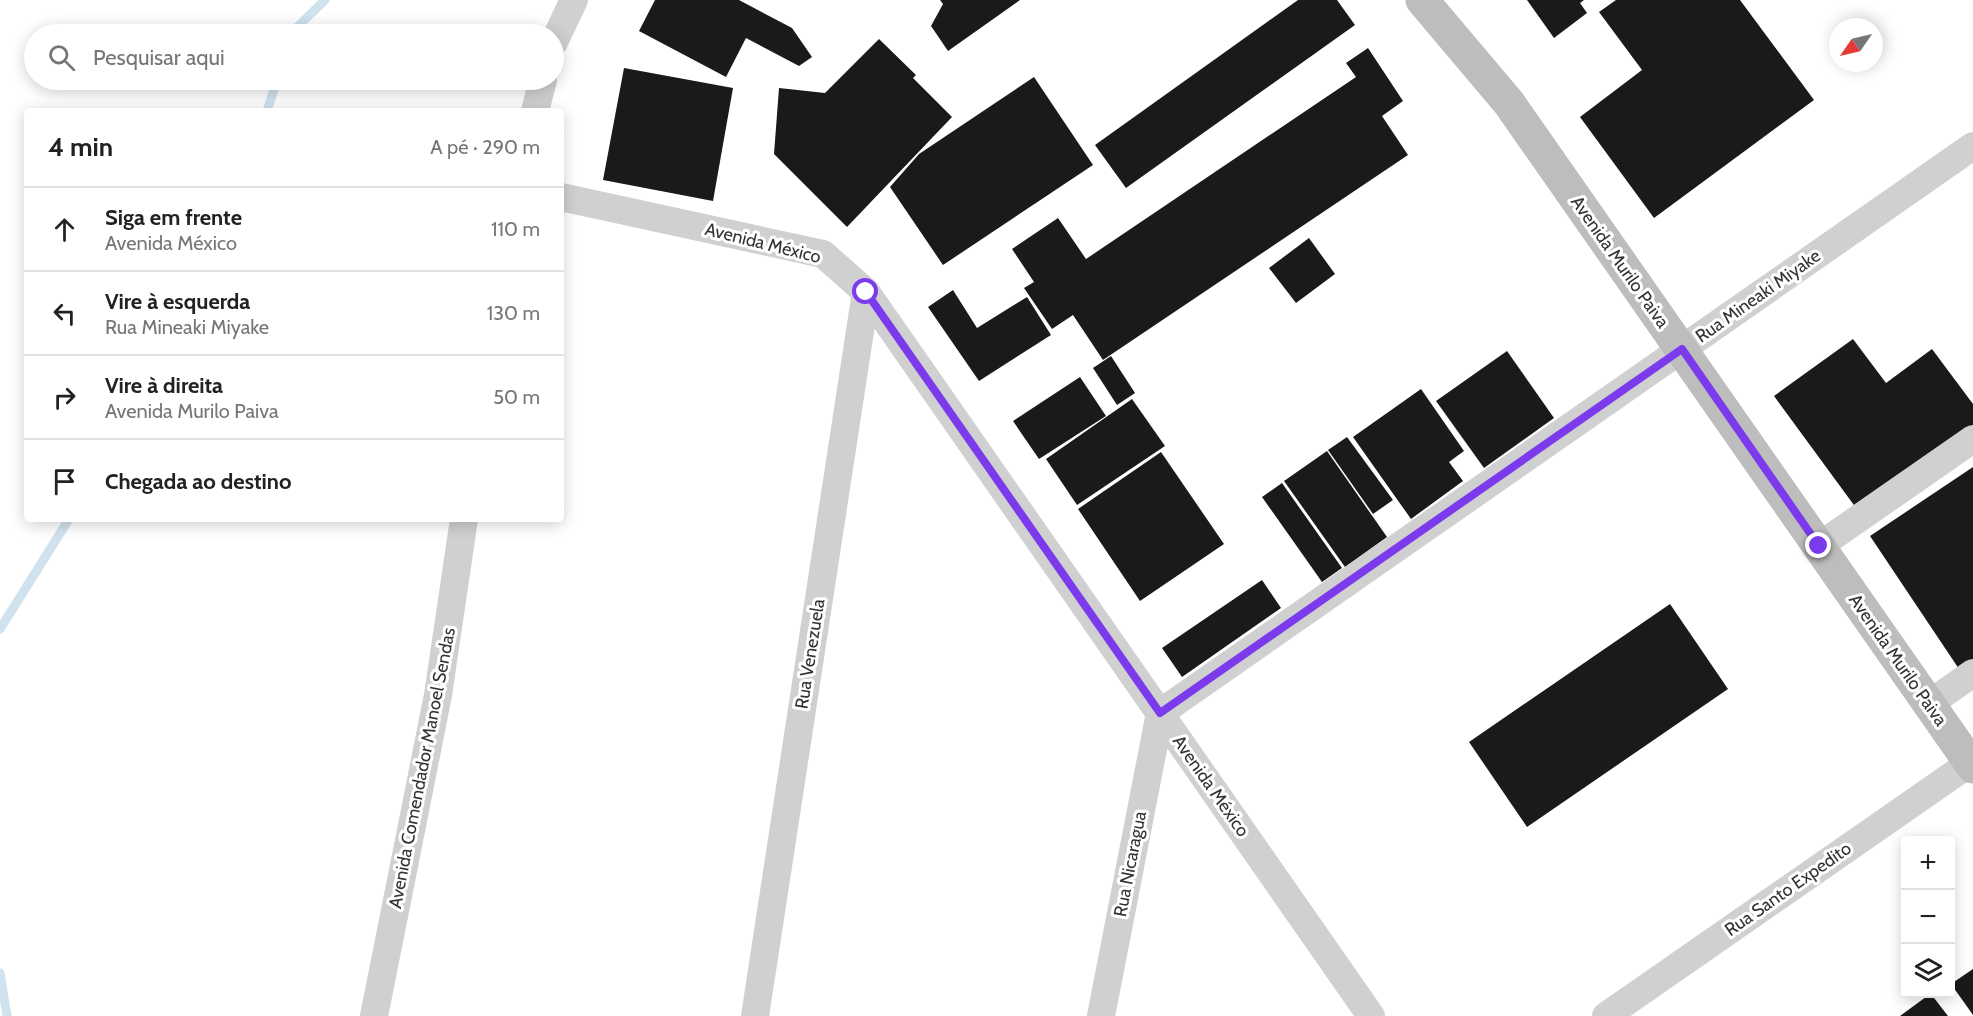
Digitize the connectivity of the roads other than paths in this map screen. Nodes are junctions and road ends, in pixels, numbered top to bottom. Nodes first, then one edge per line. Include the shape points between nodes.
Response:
1 (574, 0) edge
2 (1422, 0) edge
3 (563, 24) edge
4 (540, 90) edge
5 (536, 108) edge
6 (1973, 146) edge
7 (564, 198) edge
8 (866, 292) junction
9 (1682, 349) junction
10 (1973, 439) edge
11 (465, 522) edge
12 (1819, 546) junction
13 (1973, 673) edge
14 (1929, 704) junction
15 (1160, 713) junction
16 (1971, 765) edge
17 (374, 1016) edge
18 (754, 1016) edge
19 (1101, 1016) edge
20 (1371, 1016) edge
21 (1606, 1016) edge

1 - 3 street
2 - 9 street, Avenida Murilo Paiva via 1509,103
4 - 5 street
6 - 9 street, Rua Mineaki Miyake
7 - 8 street, Avenida México via 823,254
8 - 15 street, Avenida México
8 - 18 street, Rua Venezuela
9 - 12 street, Avenida Murilo Paiva
9 - 15 street, Rua Mineaki Miyake
10 - 12 street
11 - 17 street, Avenida Comendador Manoel Sendas via 438,695
12 - 14 street, Avenida Murilo Paiva
13 - 14 street
14 - 16 street, Avenida Murilo Paiva
15 - 19 street, Rua Nicaragua
15 - 20 street, Avenida México
16 - 21 street, Rua Santo Expedito

